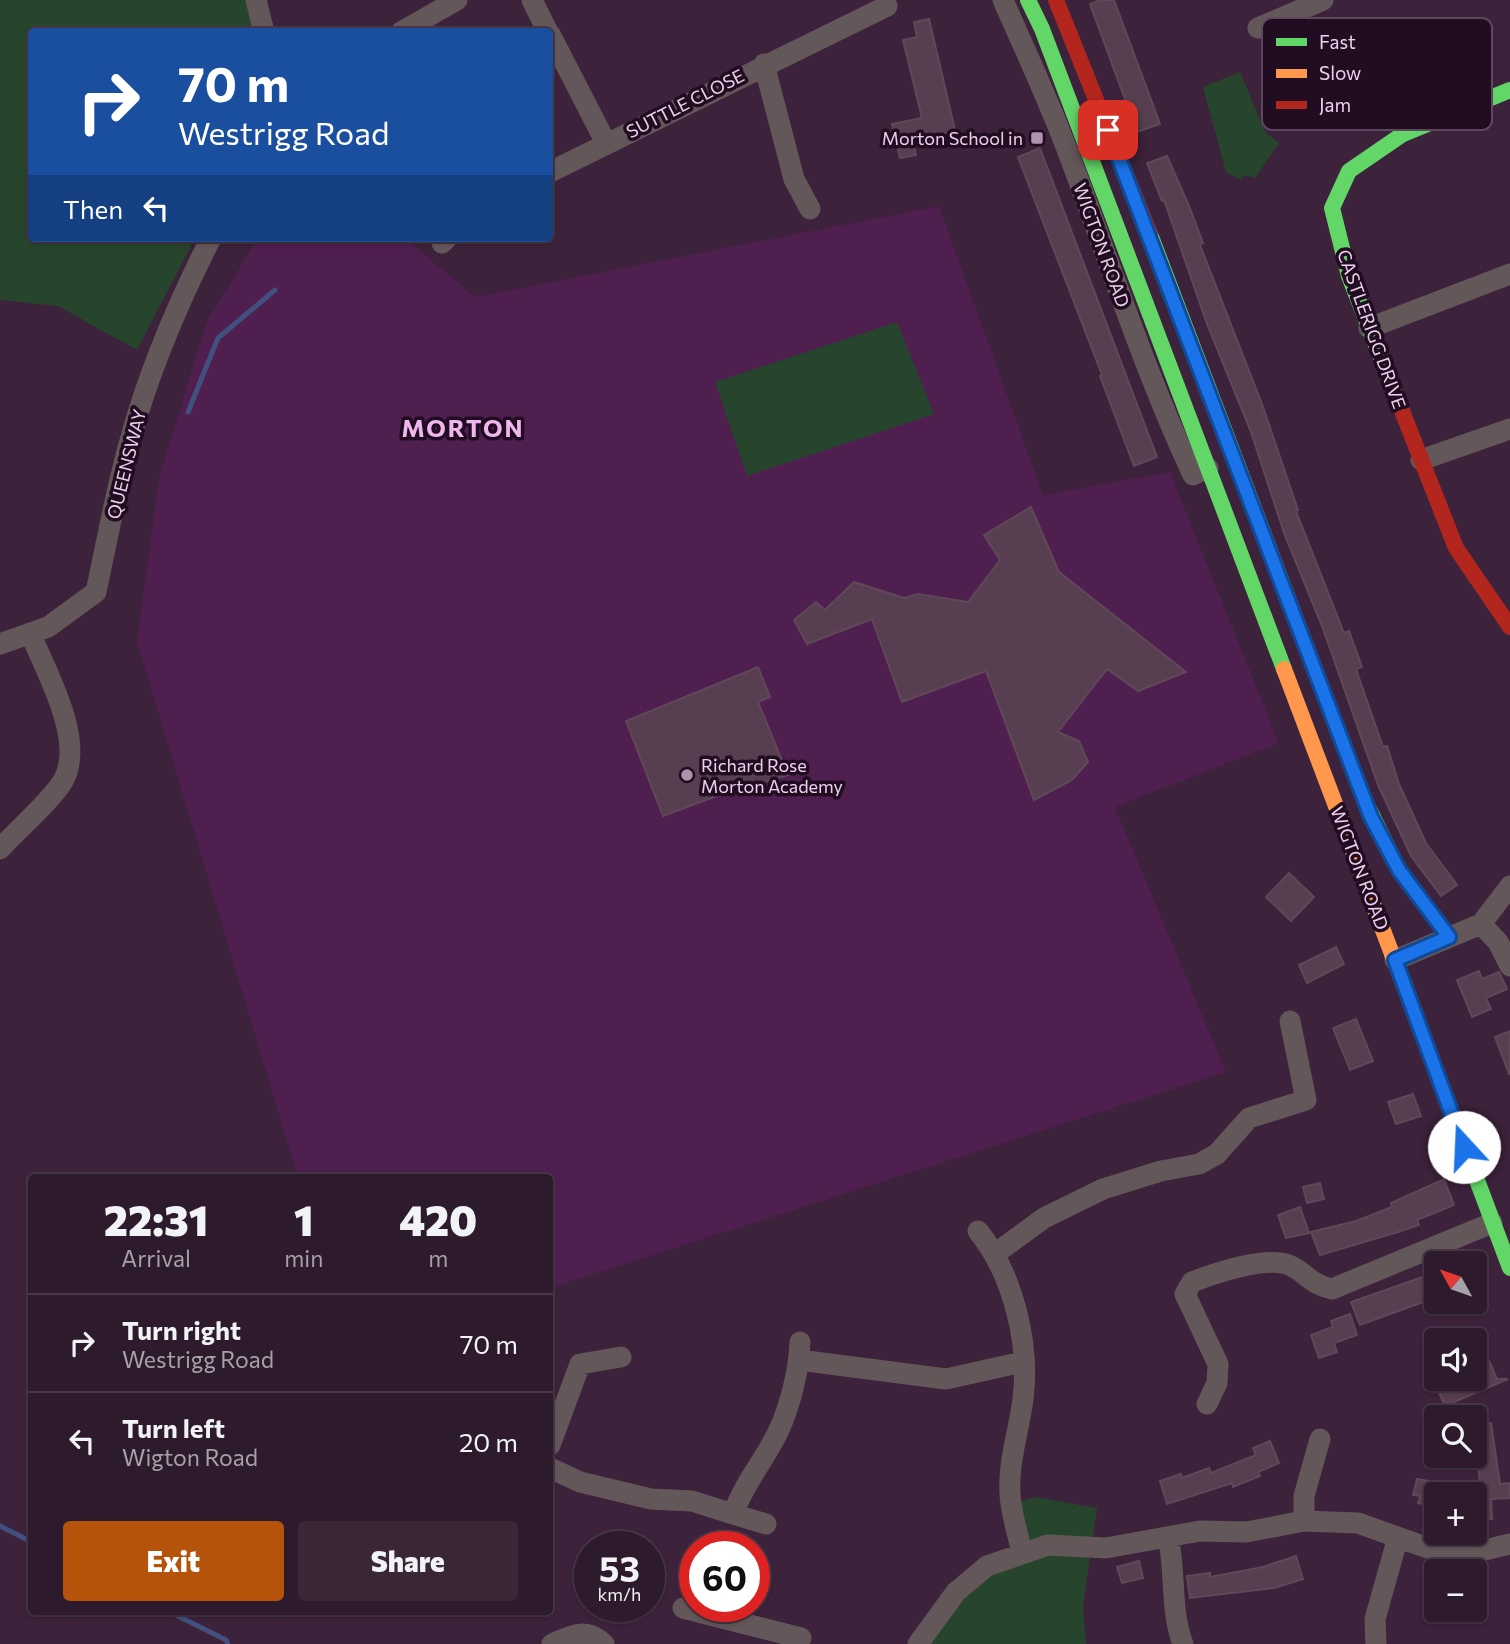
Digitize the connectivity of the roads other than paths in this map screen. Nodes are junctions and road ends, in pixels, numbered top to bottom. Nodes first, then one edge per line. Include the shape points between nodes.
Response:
1 (256, 0) edge
2 (456, 0) edge
3 (532, 0) edge
4 (1003, 0) edge
5 (1028, 0) edge
6 (1056, 0) edge
7 (1323, 0) edge
8 (887, 6) dead end
9 (1281, 18) edge
10 (1262, 26) edge
11 (263, 28) edge
12 (408, 28) edge
13 (546, 28) edge
14 (1258, 28) dead end
15 (553, 41) edge
16 (764, 64) junction
17 (1510, 90) edge
18 (1492, 97) edge
19 (1413, 130) edge
20 (606, 143) junction
21 (553, 170) edge
22 (810, 209) dead end
23 (209, 242) edge
24 (1510, 274) edge
25 (1369, 328) junction
26 (1510, 429) edge
27 (1421, 460) junction
28 (1208, 468) junction
29 (1510, 627) edge
30 (30, 633) junction
31 (0, 644) edge
32 (0, 849) edge
33 (1510, 886) edge
34 (1481, 924) junction
35 (1449, 937) junction
36 (1395, 960) junction
37 (1510, 966) edge
38 (1290, 1021) dead end
39 (1492, 1223) junction
40 (978, 1231) dead end
41 (996, 1253) junction
42 (1510, 1268) edge
43 (621, 1357) dead end
44 (1023, 1362) junction
45 (1207, 1404) dead end
46 (553, 1437) edge
47 (1320, 1439) dead end
48 (553, 1469) edge
49 (733, 1514) junction
50 (1304, 1521) junction
51 (766, 1524) dead end
52 (1168, 1536) junction
53 (1398, 1537) junction
54 (1510, 1544) edge
55 (1021, 1553) junction
56 (713, 1622) edge
57 (739, 1634) edge
58 (801, 1638) dead end
59 (552, 1644) edge
60 (604, 1644) edge
61 (918, 1644) edge
62 (1183, 1644) edge
63 (1376, 1644) edge

1 - 11 street
2 - 12 street
3 - 13 street, SUTTLE CLOSE
4 - 28 street, WIGTON ROAD via 1068,152 1152,384 1193,475
5 - 28 street, WIGTON ROAD
6 - 35 street, WIGTON ROAD via 1166,274 1371,817 1399,870
7 - 9 street
8 - 16 street, SUTTLE CLOSE
10 - 14 street
15 - 20 street, SUTTLE CLOSE
16 - 20 street, SUTTLE CLOSE
16 - 22 street, SUTTLE CLOSE via 794,179
17 - 18 street, CASTLERIGG DRIVE
19 - 25 street, CASTLERIGG DRIVE via 1349,171 1332,208 1349,276
20 - 21 street, SUTTLE CLOSE
23 - 30 street, QUEENSWAY via 172,318 141,404 96,592 48,627
24 - 25 street
25 - 27 street, CASTLERIGG DRIVE
26 - 27 street
27 - 29 street, CASTLERIGG DRIVE via 1456,548
28 - 36 street, WIGTON ROAD
30 - 31 street, QUEENSWAY
30 - 32 street via 70,731 69,756 63,780
33 - 34 street
34 - 35 street
34 - 37 street via 1498,942
35 - 36 street
36 - 39 street, WIGTON ROAD
38 - 41 street via 1306,1100 1249,1118 1217,1154 1199,1164 1103,1189 1044,1218
39 - 42 street, WIGTON ROAD
39 - 45 street via 1332,1290 1316,1286 1291,1266 1273,1262 1192,1282 1185,1294 1218,1364 1217,1382
40 - 41 street
41 - 44 street via 1015,1299
43 - 46 street via 580,1363
44 - 49 street via 946,1379 799,1351 778,1431 743,1486
44 - 55 street via 1010,1496
47 - 50 street via 1304,1496
48 - 49 street via 580,1482 651,1499 692,1501
49 - 51 street
50 - 52 street via 1247,1532
50 - 53 street via 1357,1523
52 - 55 street via 1144,1544 1106,1548 1048,1545
52 - 62 street via 1177,1628
53 - 54 street via 1427,1548 1476,1552
53 - 63 street via 1375,1619
55 - 61 street via 987,1566 956,1592
56 - 57 street
57 - 58 street
59 - 60 street via 578,1633 594,1635

